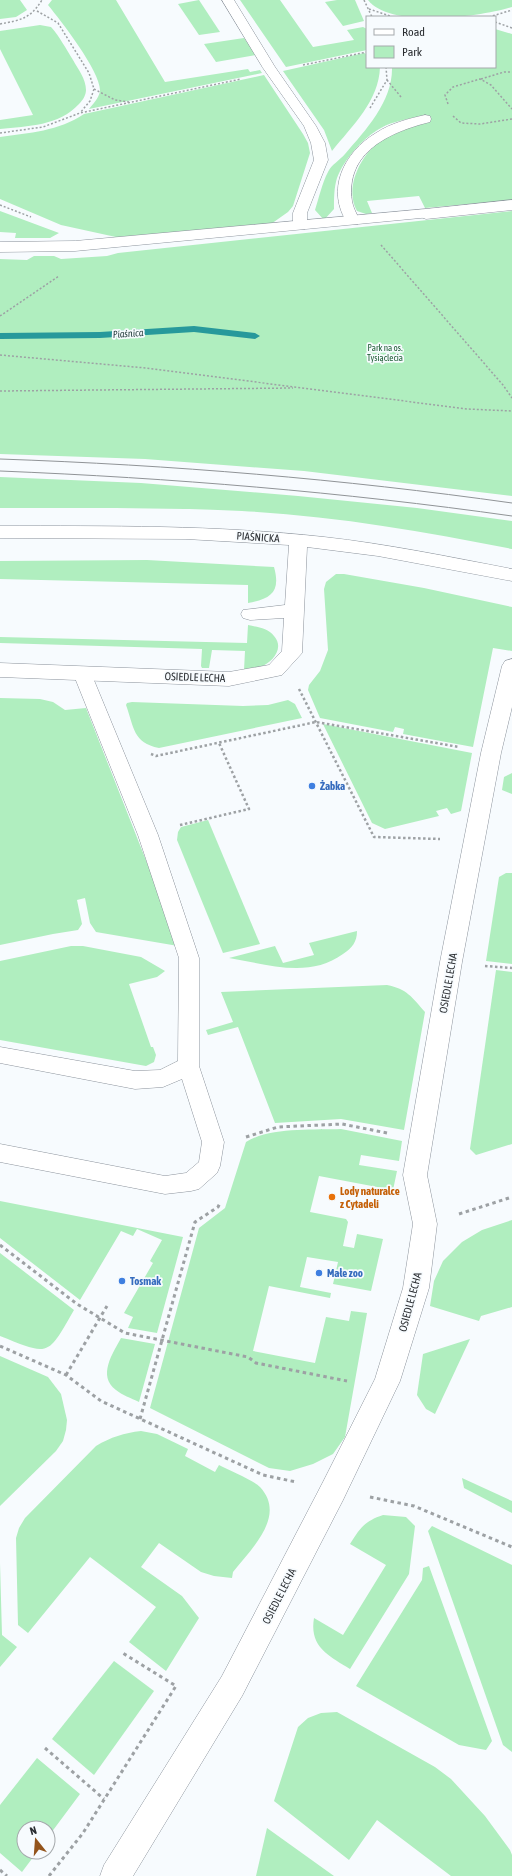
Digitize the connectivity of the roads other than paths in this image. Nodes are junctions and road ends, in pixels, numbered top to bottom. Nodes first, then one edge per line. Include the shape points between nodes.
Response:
1 (228, 0) edge
2 (425, 119) dead end
3 (512, 205) edge
4 (353, 221) junction
5 (300, 226) junction
6 (0, 247) edge
7 (0, 532) edge
8 (298, 540) junction
9 (512, 575) edge
10 (295, 611) junction
11 (250, 614) dead end
12 (512, 666) edge
13 (0, 670) edge
14 (82, 673) junction
15 (0, 1055) edge
16 (188, 1066) junction
17 (0, 1153) edge
18 (115, 1876) edge

1 - 5 lane via 272,72 310,126 318,143 321,160 300,213
2 - 4 lane via 398,125 377,137 358,154 346,175 345,201
3 - 4 street
4 - 5 street
5 - 6 street via 75,246
7 - 8 street, PIAŚNICKA via 200,533
8 - 9 street, PIAŚNICKA via 412,555
8 - 10 street, OSIEDLE LECHA
10 - 11 street
10 - 14 street, OSIEDLE LECHA via 292,653 275,670 229,679
12 - 18 street, OSIEDLE LECHA via 474,840 415,1175 425,1224 416,1288 387,1381 232,1686
13 - 14 street, OSIEDLE LECHA
14 - 16 lane via 148,834 189,958
15 - 16 lane via 135,1080 163,1078
16 - 17 lane via 213,1142 209,1166 191,1182 165,1185

